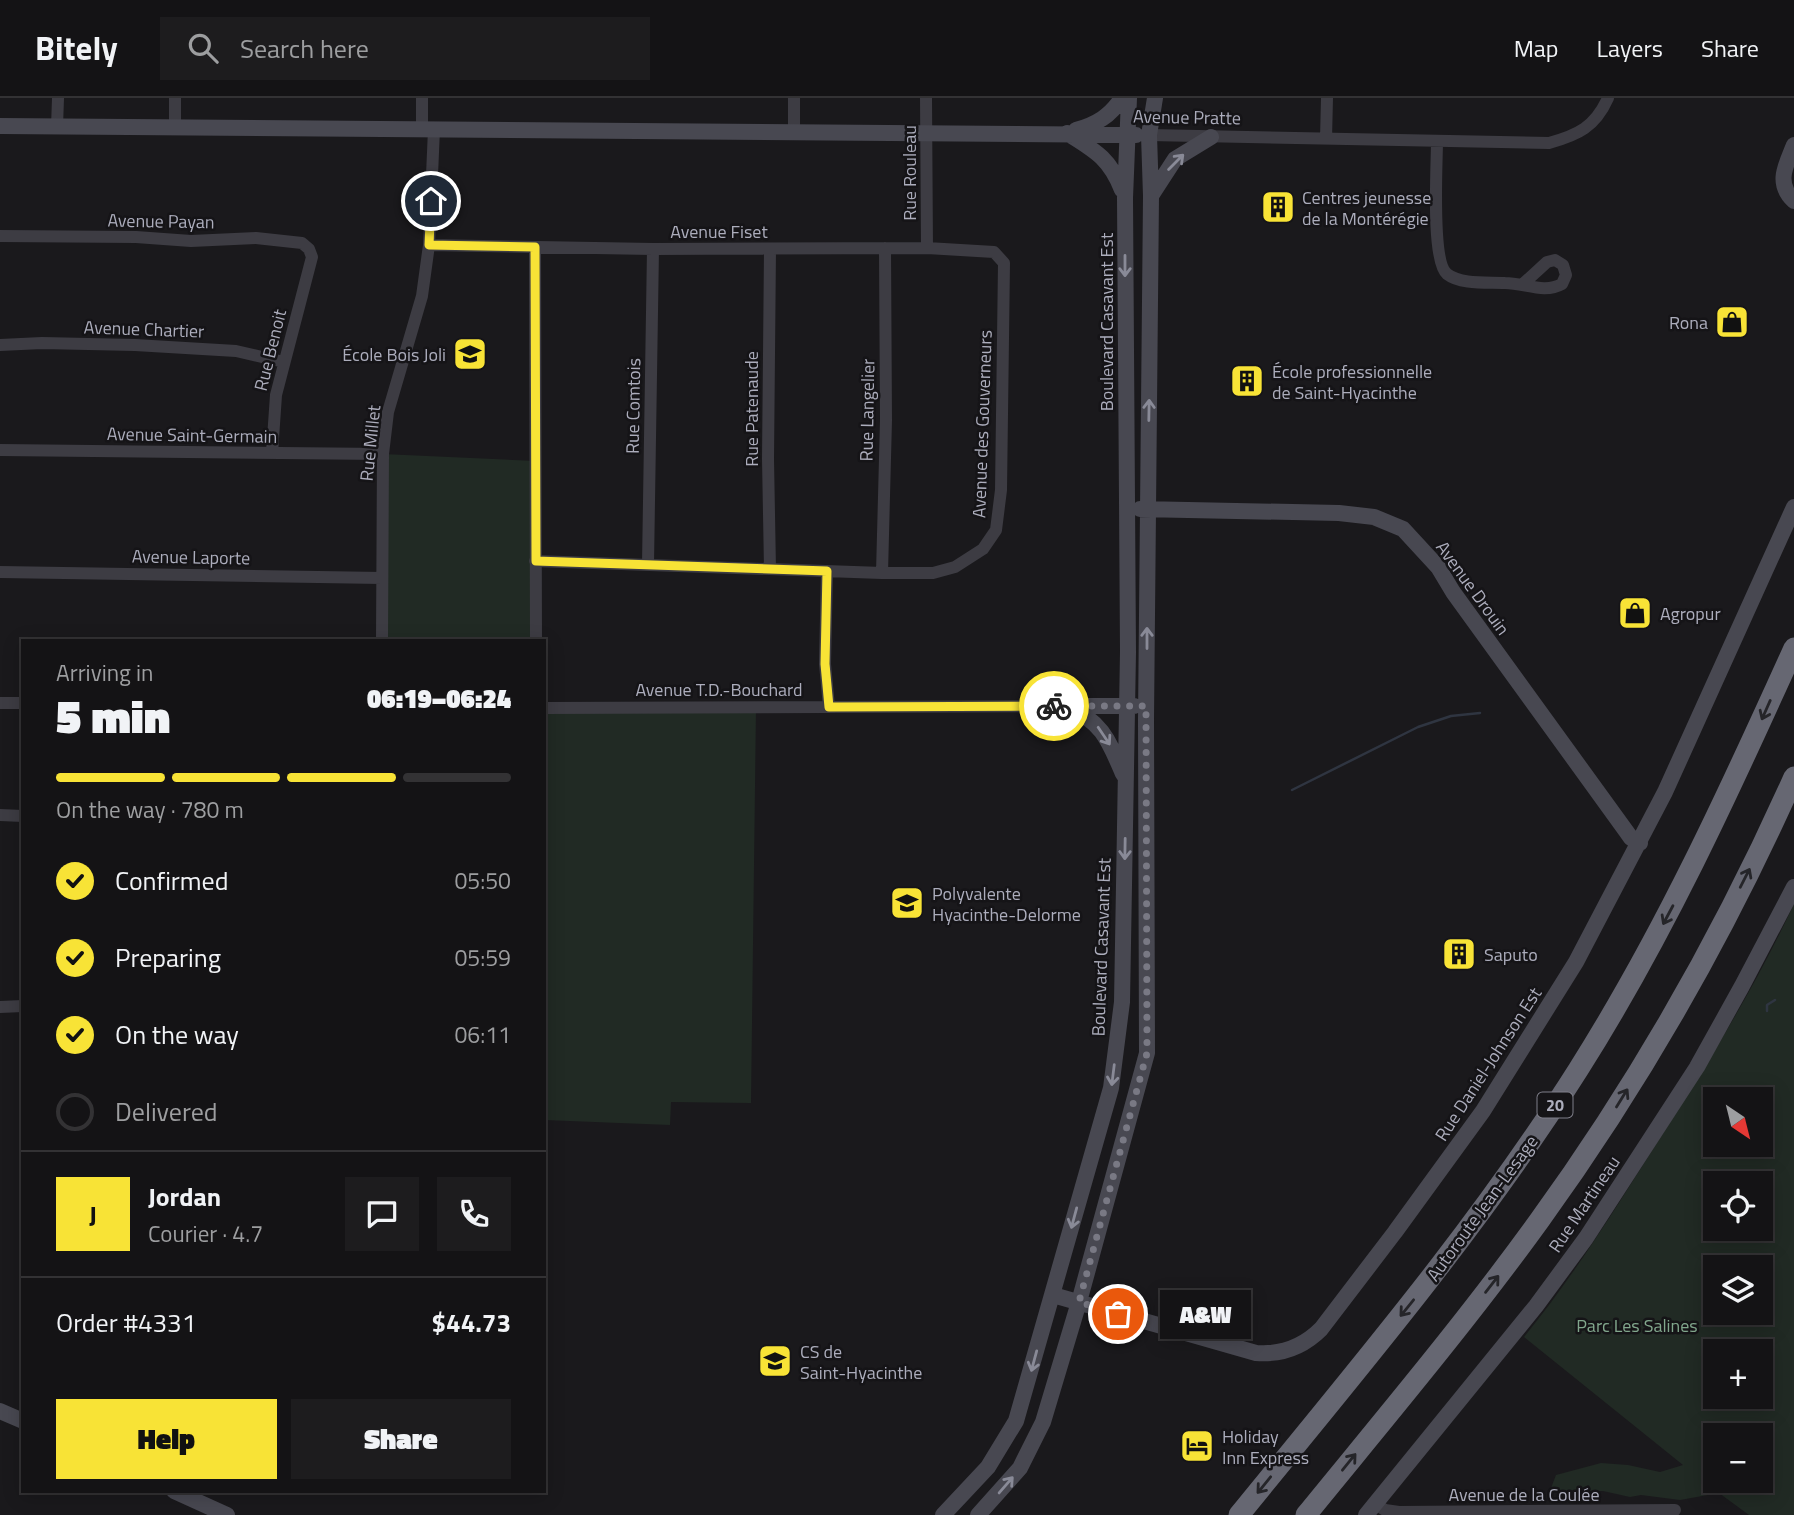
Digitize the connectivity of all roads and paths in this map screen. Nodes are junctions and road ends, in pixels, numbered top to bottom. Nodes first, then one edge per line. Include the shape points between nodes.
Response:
1 (58, 98) edge
2 (175, 98) edge
3 (422, 98) edge
4 (794, 98) edge
5 (926, 98) edge
6 (1122, 98) edge
7 (1129, 98) edge
8 (1155, 98) edge
9 (1327, 98) edge
10 (1608, 98) edge
11 (0, 126) edge
12 (57, 127) junction
13 (175, 127) junction
14 (428, 129) junction
15 (794, 131) junction
16 (925, 132) junction
17 (1067, 132) junction
18 (1127, 134) junction
19 (1149, 135) junction
20 (1212, 137) junction
21 (1326, 139) junction
22 (1437, 141) junction
23 (1794, 145) edge
24 (1151, 196) junction
25 (1125, 198) junction
26 (1794, 201) edge
27 (0, 236) edge
28 (429, 245) junction
29 (535, 247) junction
30 (770, 248) junction
31 (885, 248) junction
32 (927, 248) junction
33 (653, 249) junction
34 (312, 257) joint
35 (1004, 263) joint
36 (1524, 283) dead end
37 (0, 345) edge
38 (284, 362) junction
39 (0, 450) edge
40 (272, 453) junction
41 (383, 454) junction
42 (1794, 507) edge
43 (1127, 509) junction
44 (1148, 509) junction
45 (536, 561) junction
46 (648, 564) junction
47 (770, 569) junction
48 (827, 571) junction
49 (0, 572) edge
50 (882, 573) junction
51 (382, 578) junction
52 (382, 639) edge
53 (536, 639) edge
54 (1794, 648) edge
55 (0, 703) edge
56 (21, 703) edge
57 (1066, 706) junction
58 (1125, 706) junction
59 (1146, 706) junction
60 (829, 707) junction
61 (546, 709) edge
62 (1794, 776) edge
63 (1125, 780) junction
64 (0, 816) edge
65 (21, 816) edge
66 (1640, 843) junction
67 (1794, 887) edge
68 (21, 1006) edge
69 (0, 1007) edge
70 (1053, 1295) junction
71 (1079, 1302) junction
72 (0, 1411) edge
73 (21, 1420) edge
74 (178, 1493) edge
75 (1371, 1509) edge
76 (1675, 1510) dead end
77 (228, 1515) edge
78 (943, 1515) edge
79 (978, 1515) edge
80 (1239, 1515) edge
81 (1306, 1515) edge

1 - 12 street
2 - 13 street
3 - 14 street, Rue Millet
4 - 15 street
5 - 16 street, Rue Rouleau
6 - 17 street via 1102,120
7 - 18 street, Boulevard Casavant Est
8 - 19 street
9 - 21 street
10 - 22 street, Avenue Pratte via 1586,129 1549,143
11 - 12 street, Avenue Pratte
12 - 13 street, Avenue Pratte
13 - 14 street, Avenue Pratte
14 - 15 street, Avenue Pratte
14 - 28 street, Rue Millet
15 - 16 street, Avenue Pratte
16 - 17 street, Avenue Pratte
16 - 32 street, Rue Rouleau
17 - 18 street, Avenue Pratte
17 - 25 street via 1112,165
18 - 19 street, Avenue Pratte
18 - 25 street, Boulevard Casavant Est
19 - 20 street, Avenue Pratte
19 - 24 street
20 - 21 street, Avenue Pratte
24 -> 20 street via 1175,159
21 - 22 street, Avenue Pratte
22 - 36 street via 1441,267 1448,275 1468,281
23 - 26 street via 1782,180
44 -> 24 street
25 -> 43 street, Boulevard Casavant Est
27 - 34 street, Avenue Payan via 191,241 256,238 302,243
28 - 29 street, Avenue Fiset
28 - 41 street, Rue Millet via 422,296 388,412
29 - 33 street, Avenue Fiset
29 - 45 street
30 - 31 street, Avenue Fiset
30 - 33 street, Avenue Fiset
30 - 47 street, Rue Patenaude
31 - 32 street, Avenue Fiset
31 - 50 street, Rue Langelier
32 - 35 street, Avenue Fiset via 994,251
33 - 46 street, Rue Comtois
34 - 38 street, Rue Benoit
35 - 50 street, Avenue des Gouverneurs via 1001,490 996,530 983,549 955,567 933,573
37 - 38 street, Avenue Chartier via 211,349
38 - 40 street, Rue Benoit via 276,395
39 - 40 street, Avenue Saint-Germain
40 - 41 street, Avenue Saint-Germain
41 - 51 street, Rue Millet
42 - 66 street, Rue Daniel-Johnson Est
43 - 44 street
43 - 58 street, Boulevard Casavant Est
59 -> 44 street
44 - 66 street, Avenue Drouin via 1339,513 1374,517 1403,529 1438,566 1626,831
45 - 46 street, Avenue des Gouverneurs
45 - 53 street
46 - 47 street, Avenue des Gouverneurs
47 - 48 street, Avenue des Gouverneurs
48 - 50 street, Avenue des Gouverneurs
48 - 60 street
49 - 51 street, Avenue Laporte
51 - 52 street, Rue Millet
54 -> 80 highway, Autoroute Jean-Lesage / 20 via 1677,898 1574,1076 1455,1246
55 - 56 street
57 - 58 street, Avenue T.D.-Bouchard
57 - 60 street, Avenue T.D.-Bouchard
57 -> 63 street via 1090,719 1106,735
58 - 59 street, Avenue T.D.-Bouchard
58 - 63 street, Boulevard Casavant Est
59 - 71 street via 1147,1053
60 - 61 street, Avenue T.D.-Bouchard
81 -> 62 highway via 1505,1267 1600,1132 1705,956
63 -> 70 street, Boulevard Casavant Est via 1122,1002 1111,1087
64 - 65 street
66 - 71 street, Rue Daniel-Johnson Est via 1564,983 1493,1096 1387,1243 1312,1337 1288,1350 1256,1353
67 - 75 street, Rue Martineau via 1697,1067 1586,1238
68 - 69 street
70 - 71 street, Rue Daniel-Johnson Est
70 -> 78 street, Boulevard Casavant Est via 1013,1429 984,1473
79 -> 71 street via 1015,1474 1037,1437
72 - 73 street
74 - 77 street
75 - 76 street, Avenue de la Coulée

